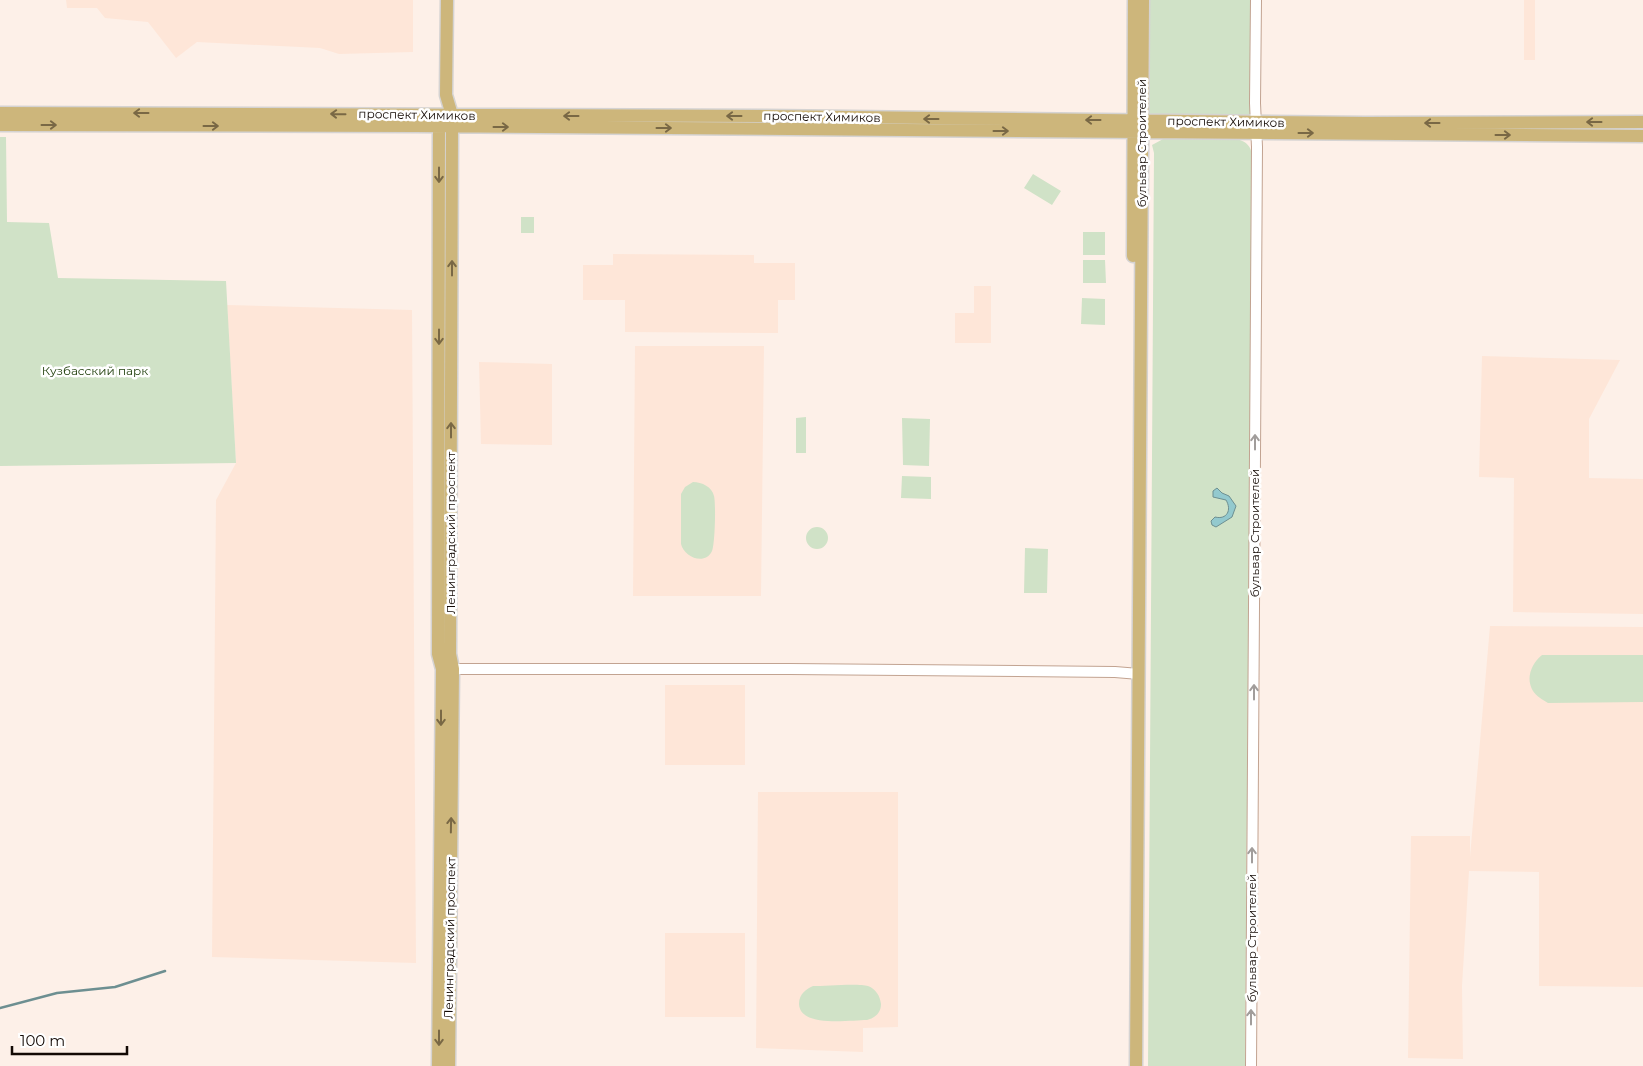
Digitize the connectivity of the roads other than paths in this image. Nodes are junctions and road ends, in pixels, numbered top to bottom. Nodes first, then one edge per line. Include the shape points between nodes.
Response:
1 (447, 0) edge
2 (1134, 0) edge
3 (1143, 0) edge
4 (1256, 0) edge
5 (0, 113) edge
6 (446, 121) junction
7 (1643, 122) edge
8 (0, 125) edge
9 (1138, 126) junction
10 (1257, 128) junction
11 (1643, 136) edge
12 (447, 669) junction
13 (1135, 674) junction
14 (438, 1066) edge
15 (448, 1066) edge
16 (1130, 1066) edge
17 (1136, 1066) edge
18 (1251, 1066) edge

1 - 6 main road, Ленинградский проспект
2 - 9 main road, бульвар Строителей
3 - 9 main road, бульвар Строителей
4 - 10 street, бульвар Строителей
6 -> 5 main road, проспект Химиков
8 -> 6 main road, проспект Химиков
6 - 9 main road, проспект Химиков
6 - 12 main road, Ленинградский проспект via 438,654
7 -> 10 main road, проспект Химиков
9 - 10 main road, проспект Химиков
9 - 13 main road, бульвар Строителей
10 -> 11 main road, проспект Химиков
18 -> 10 street, бульвар Строителей
12 - 13 street
12 -> 14 main road, Ленинградский проспект
15 -> 12 main road, Ленинградский проспект
13 - 16 main road, бульвар Строителей
13 - 17 main road, бульвар Строителей

